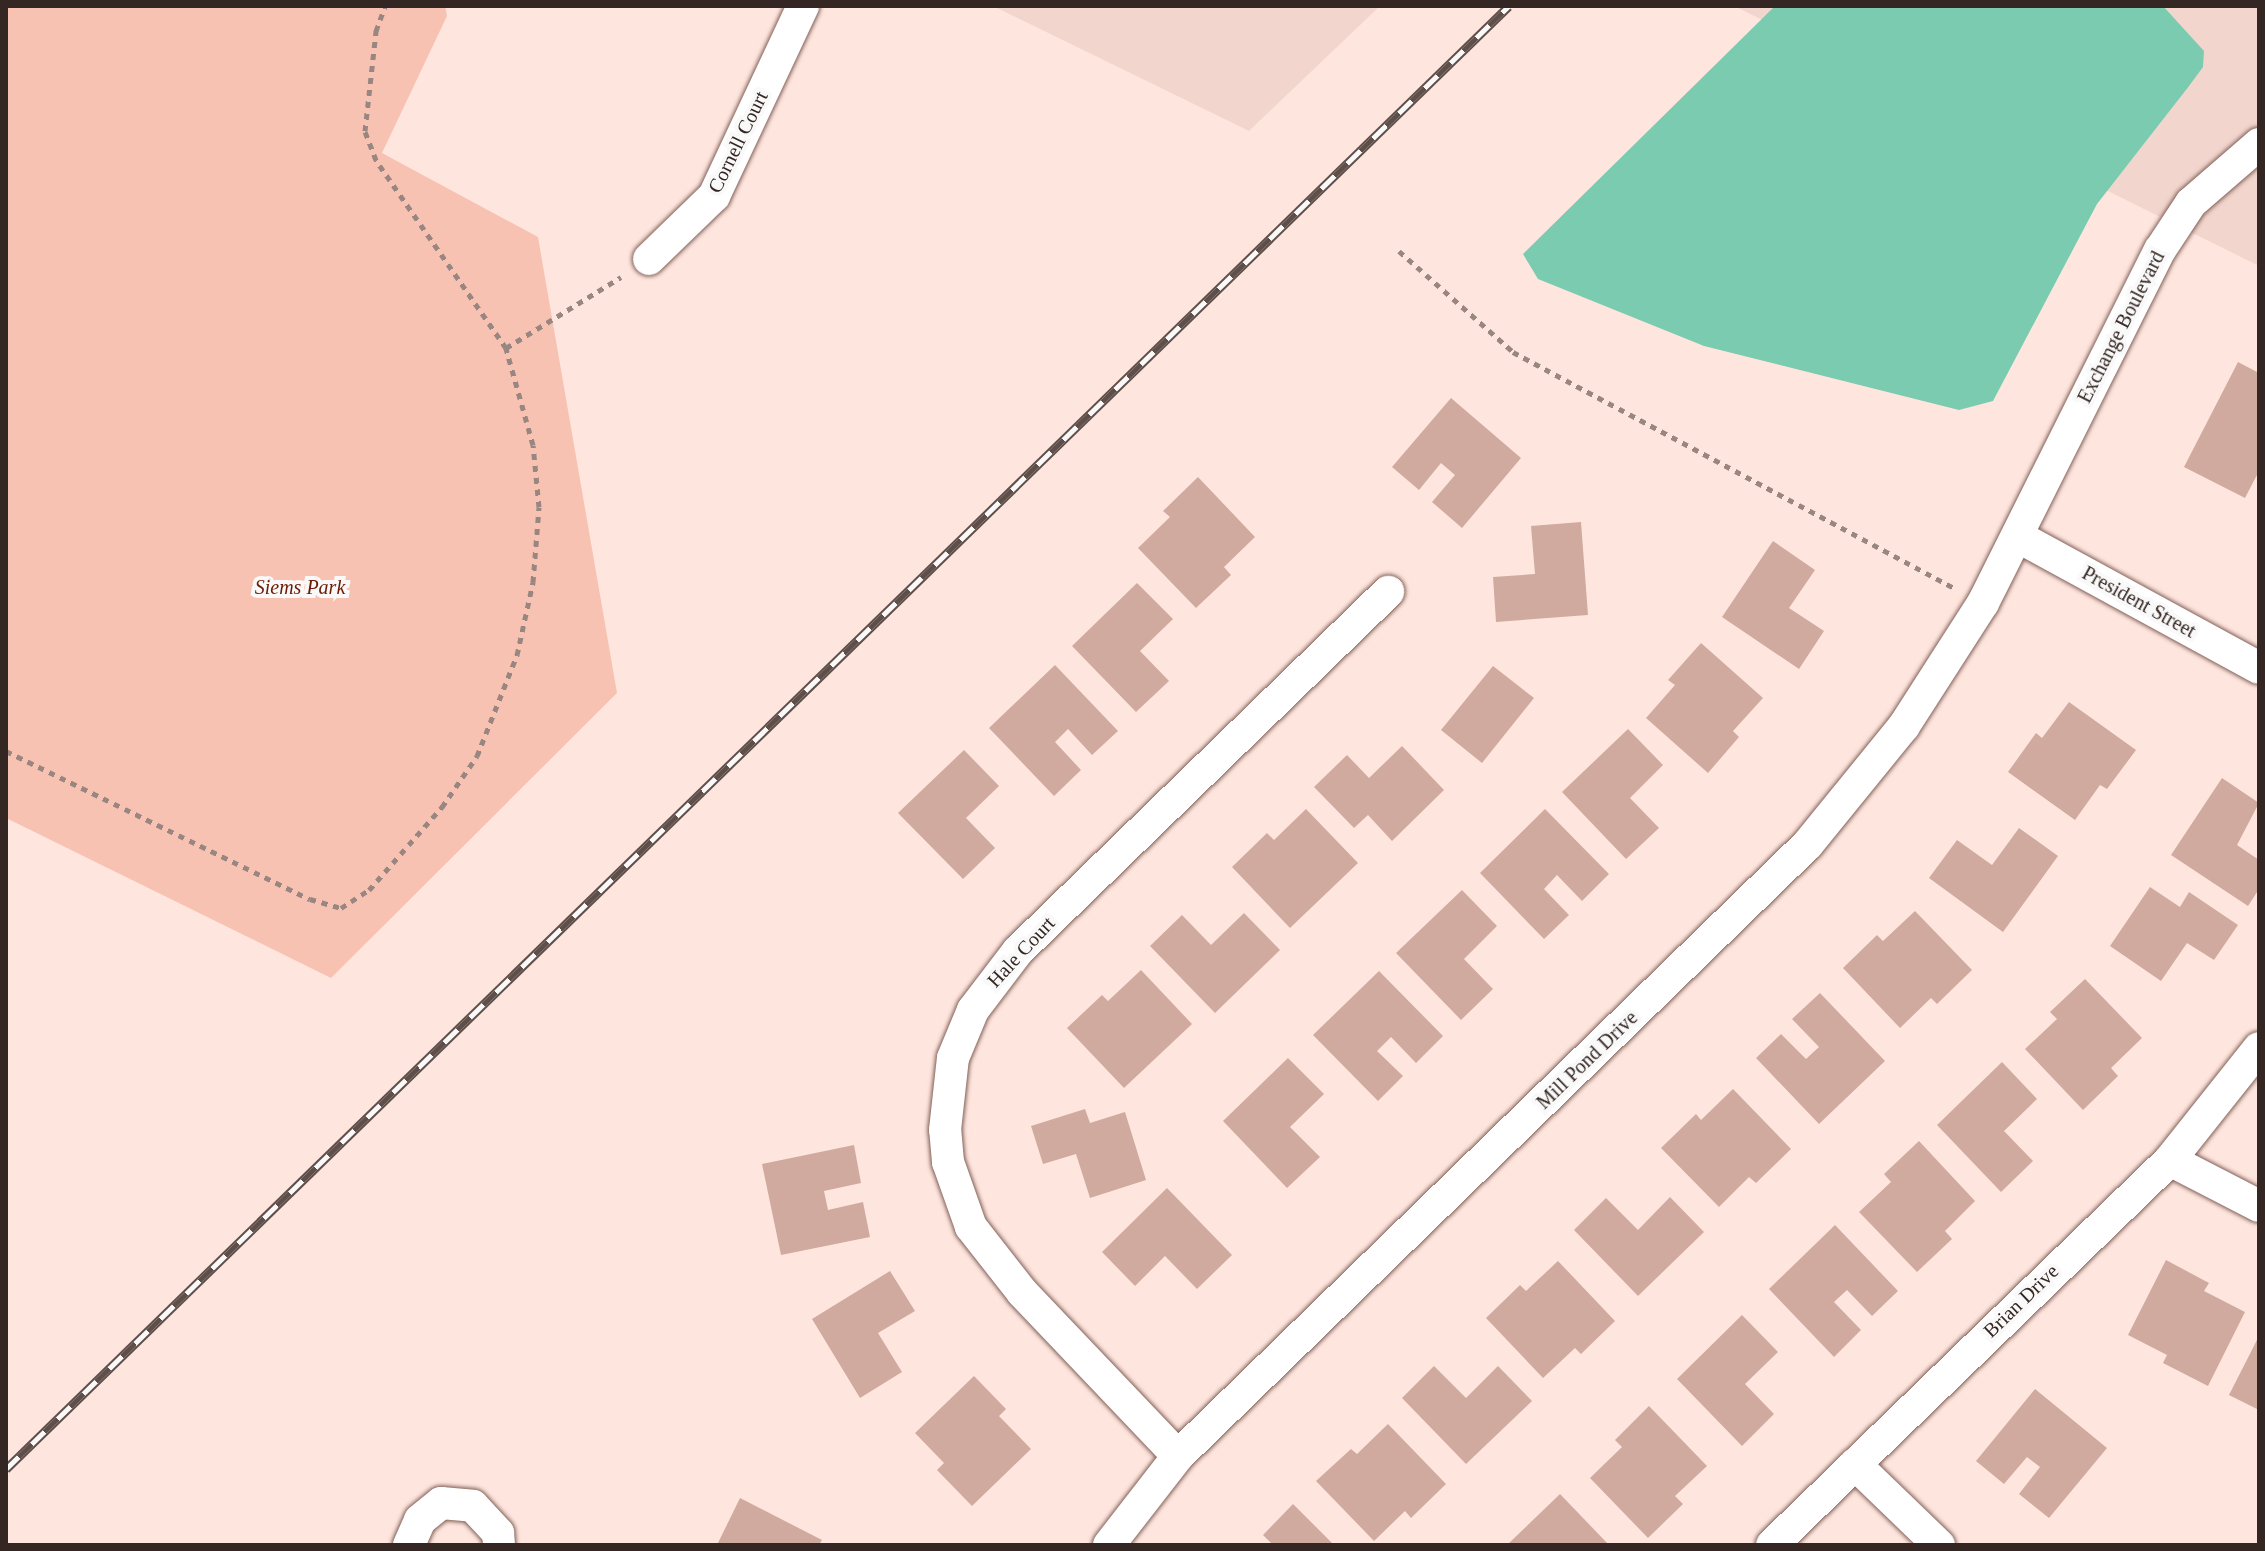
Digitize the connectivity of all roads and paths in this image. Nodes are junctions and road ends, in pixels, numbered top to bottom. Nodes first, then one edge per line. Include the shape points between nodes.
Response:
1 (385, 6) edge
2 (803, 6) edge
3 (2259, 144) edge
4 (1399, 251) dead end
5 (649, 259) joint
6 (506, 348) junction
7 (2019, 537) junction
8 (1388, 592) dead end
9 (1983, 603) junction
10 (2259, 668) edge
11 (6, 751) edge
12 (2259, 1048) edge
13 (2170, 1160) junction
14 (2259, 1206) edge
15 (1178, 1456) junction
16 (1855, 1464) junction
17 (409, 1545) edge
18 (499, 1545) edge
19 (1109, 1545) edge
20 (1772, 1545) edge
21 (1939, 1545) edge

1 - 6 path via 376,31 365,131 376,160
2 - 5 street, Cornell Court via 714,196
3 - 7 street, Exchange Boulevard via 2191,203 2160,250
4 - 9 path via 1513,352
5 - 6 path
6 - 11 path via 533,445 539,507 533,582 517,655 477,756 442,807 369,890 341,908 310,899
7 - 9 street, Mill Pond Drive
7 - 10 street, President Street
8 - 15 street, Hale Court via 1018,951 987,986 953,1058 945,1130 948,1162 971,1227 1022,1292
9 - 15 street, Mill Pond Drive via 1904,726 1787,866
12 - 13 street, Brian Drive
13 - 14 street
13 - 16 street, Brian Drive
15 - 19 street, Mill Pond Drive
16 - 20 street, Brian Drive
16 - 21 street
17 - 18 street via 420,1520 441,1503 473,1506 498,1533

